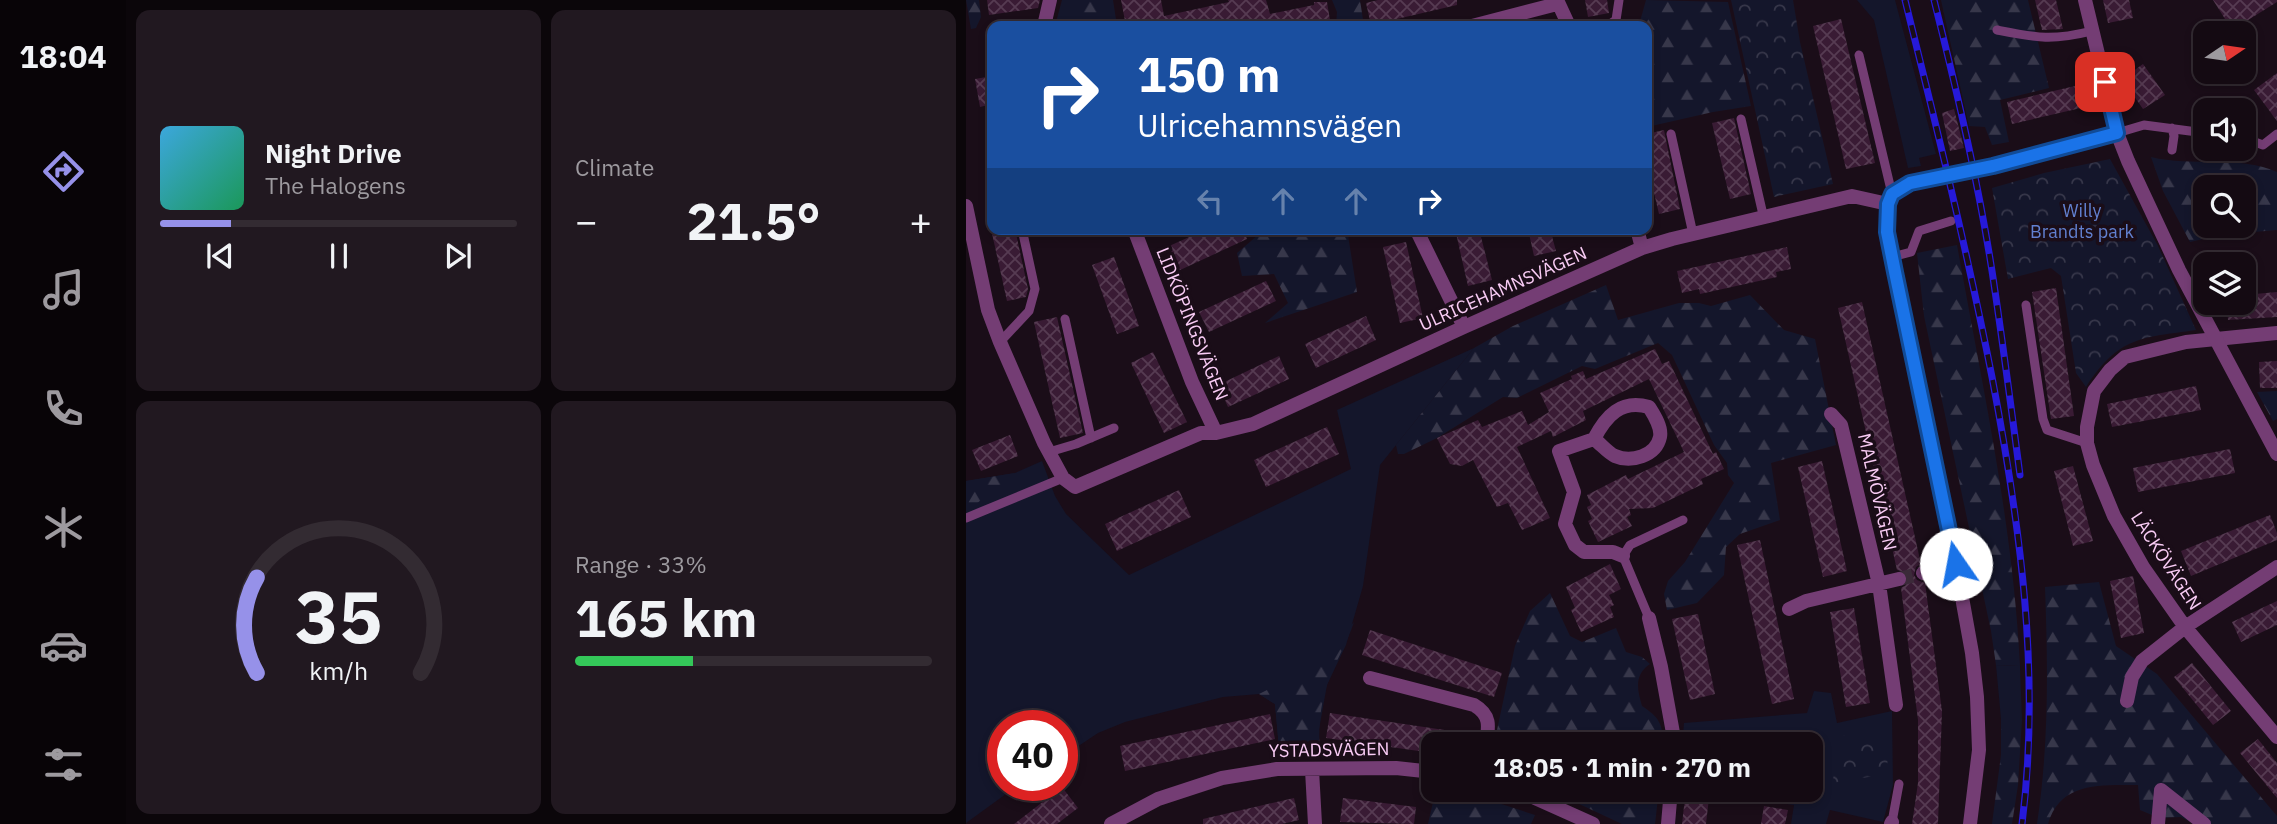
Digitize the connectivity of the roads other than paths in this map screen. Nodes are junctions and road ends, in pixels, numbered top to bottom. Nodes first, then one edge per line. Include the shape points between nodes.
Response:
1 (1050, 0) edge
2 (1619, 0) edge
3 (2085, 0) edge
4 (1557, 2) edge
5 (1045, 21) edge
6 (1511, 21) edge
7 (1566, 21) edge
8 (1614, 21) edge
9 (1997, 30) dead end
10 (2092, 31) junction
11 (1859, 55) dead end
12 (1741, 119) dead end
13 (2172, 128) junction
14 (2193, 131) edge
15 (2117, 133) junction
16 (1671, 134) dead end
17 (2277, 134) edge
18 (2256, 142) edge
19 (2172, 150) dead end
20 (1890, 199) junction
21 (966, 206) edge
22 (1764, 219) junction
23 (1951, 221) dead end
24 (968, 224) edge
25 (1693, 234) junction
26 (1022, 235) edge
27 (1137, 235) edge
28 (1419, 235) edge
29 (1639, 235) edge
30 (1642, 248) junction
31 (1892, 257) junction
32 (2026, 306) dead end
33 (1065, 319) dead end
34 (1464, 327) junction
35 (2277, 333) edge
36 (2215, 340) junction
37 (1000, 342) junction
38 (1831, 414) dead end
39 (1114, 428) dead end
40 (1216, 433) junction
41 (1091, 438) junction
42 (1594, 439) junction
43 (2087, 443) junction
44 (1049, 452) junction
45 (2277, 454) edge
46 (1069, 483) junction
47 (966, 518) edge
48 (1683, 520) dead end
49 (1623, 556) junction
50 (1956, 564) junction
51 (2277, 568) edge
52 (1923, 573) tunnel mouth
53 (1899, 579) tunnel mouth
54 (1879, 583) junction
55 (1789, 609) dead end
56 (1649, 618) joint
57 (2185, 627) junction
58 (1370, 678) dead end
59 (2127, 701) dead end
60 (1896, 705) dead end
61 (1488, 732) edge
62 (1673, 732) edge
63 (2277, 737) edge
64 (1312, 770) junction
65 (1421, 771) edge
66 (1899, 784) dead end
67 (1545, 802) edge
68 (1670, 802) edge
69 (1891, 823) edge
70 (1111, 824) edge
71 (1315, 824) edge
72 (1593, 824) edge
73 (1668, 824) edge
74 (1970, 824) edge
75 (2158, 824) edge
76 (2204, 824) edge

1 - 5 street
2 - 8 lane
3 - 10 street
4 - 6 street
4 - 7 street
9 - 10 lane via 2045,39
10 - 15 street
11 - 20 lane
12 - 22 lane
13 - 14 lane
13 - 15 lane via 2144,125
13 - 19 lane
15 - 20 street via 1910,183
15 - 36 street
16 - 25 lane
17 - 18 lane via 2263,145
20 - 22 street, ULRICEHAMNSVÄGEN via 1853,197
20 - 31 street via 1887,232
21 - 24 street
22 - 25 street, ULRICEHAMNSVÄGEN
23 - 31 lane via 1919,231 1911,252
24 - 37 street
25 - 30 street, ULRICEHAMNSVÄGEN
26 - 37 lane via 1035,289 1029,311
27 - 40 street, LIDKÖPINGSVÄGEN
28 - 34 street
29 - 30 street
30 - 34 street, ULRICEHAMNSVÄGEN
31 - 50 street
32 - 43 lane via 2047,430
33 - 41 lane
34 - 40 street, ULRICEHAMNSVÄGEN via 1253,424
35 - 36 street, LÄCKÖVÄGEN
36 - 43 street, LÄCKÖVÄGEN via 2125,357 2094,391
36 - 45 street
37 - 44 street
38 - 54 street, MALMÖVÄGEN via 1841,425
39 - 41 lane
40 - 46 street, ULRICEHAMNSVÄGEN via 1180,440
41 - 44 lane
42 - 42 street via 1604,419 1626,406 1640,404 1649,407 1661,436 1654,449 1627,460 1613,456
42 - 49 street via 1559,452 1574,492 1567,533 1584,552
43 - 57 street, LÄCKÖVÄGEN via 2115,517
44 - 46 street
46 - 47 lane
48 - 49 lane via 1630,545
49 - 56 lane
50 - 52 street
50 - 74 street via 1977,697 1979,750
51 - 57 street
53 - 54 street
54 - 55 street
54 - 60 street, MALMÖVÄGEN
56 - 62 street
57 - 59 street via 2142,661 2132,677
57 - 63 street, LÄCKÖVÄGEN
58 - 61 street via 1474,705 1489,722
64 - 65 street, YSTADSVÄGEN
64 - 70 street, YSTADSVÄGEN via 1277,769 1222,778 1158,799
64 - 71 street
66 - 69 lane
67 - 72 street
68 - 73 street
75 - 76 street via 2161,790

